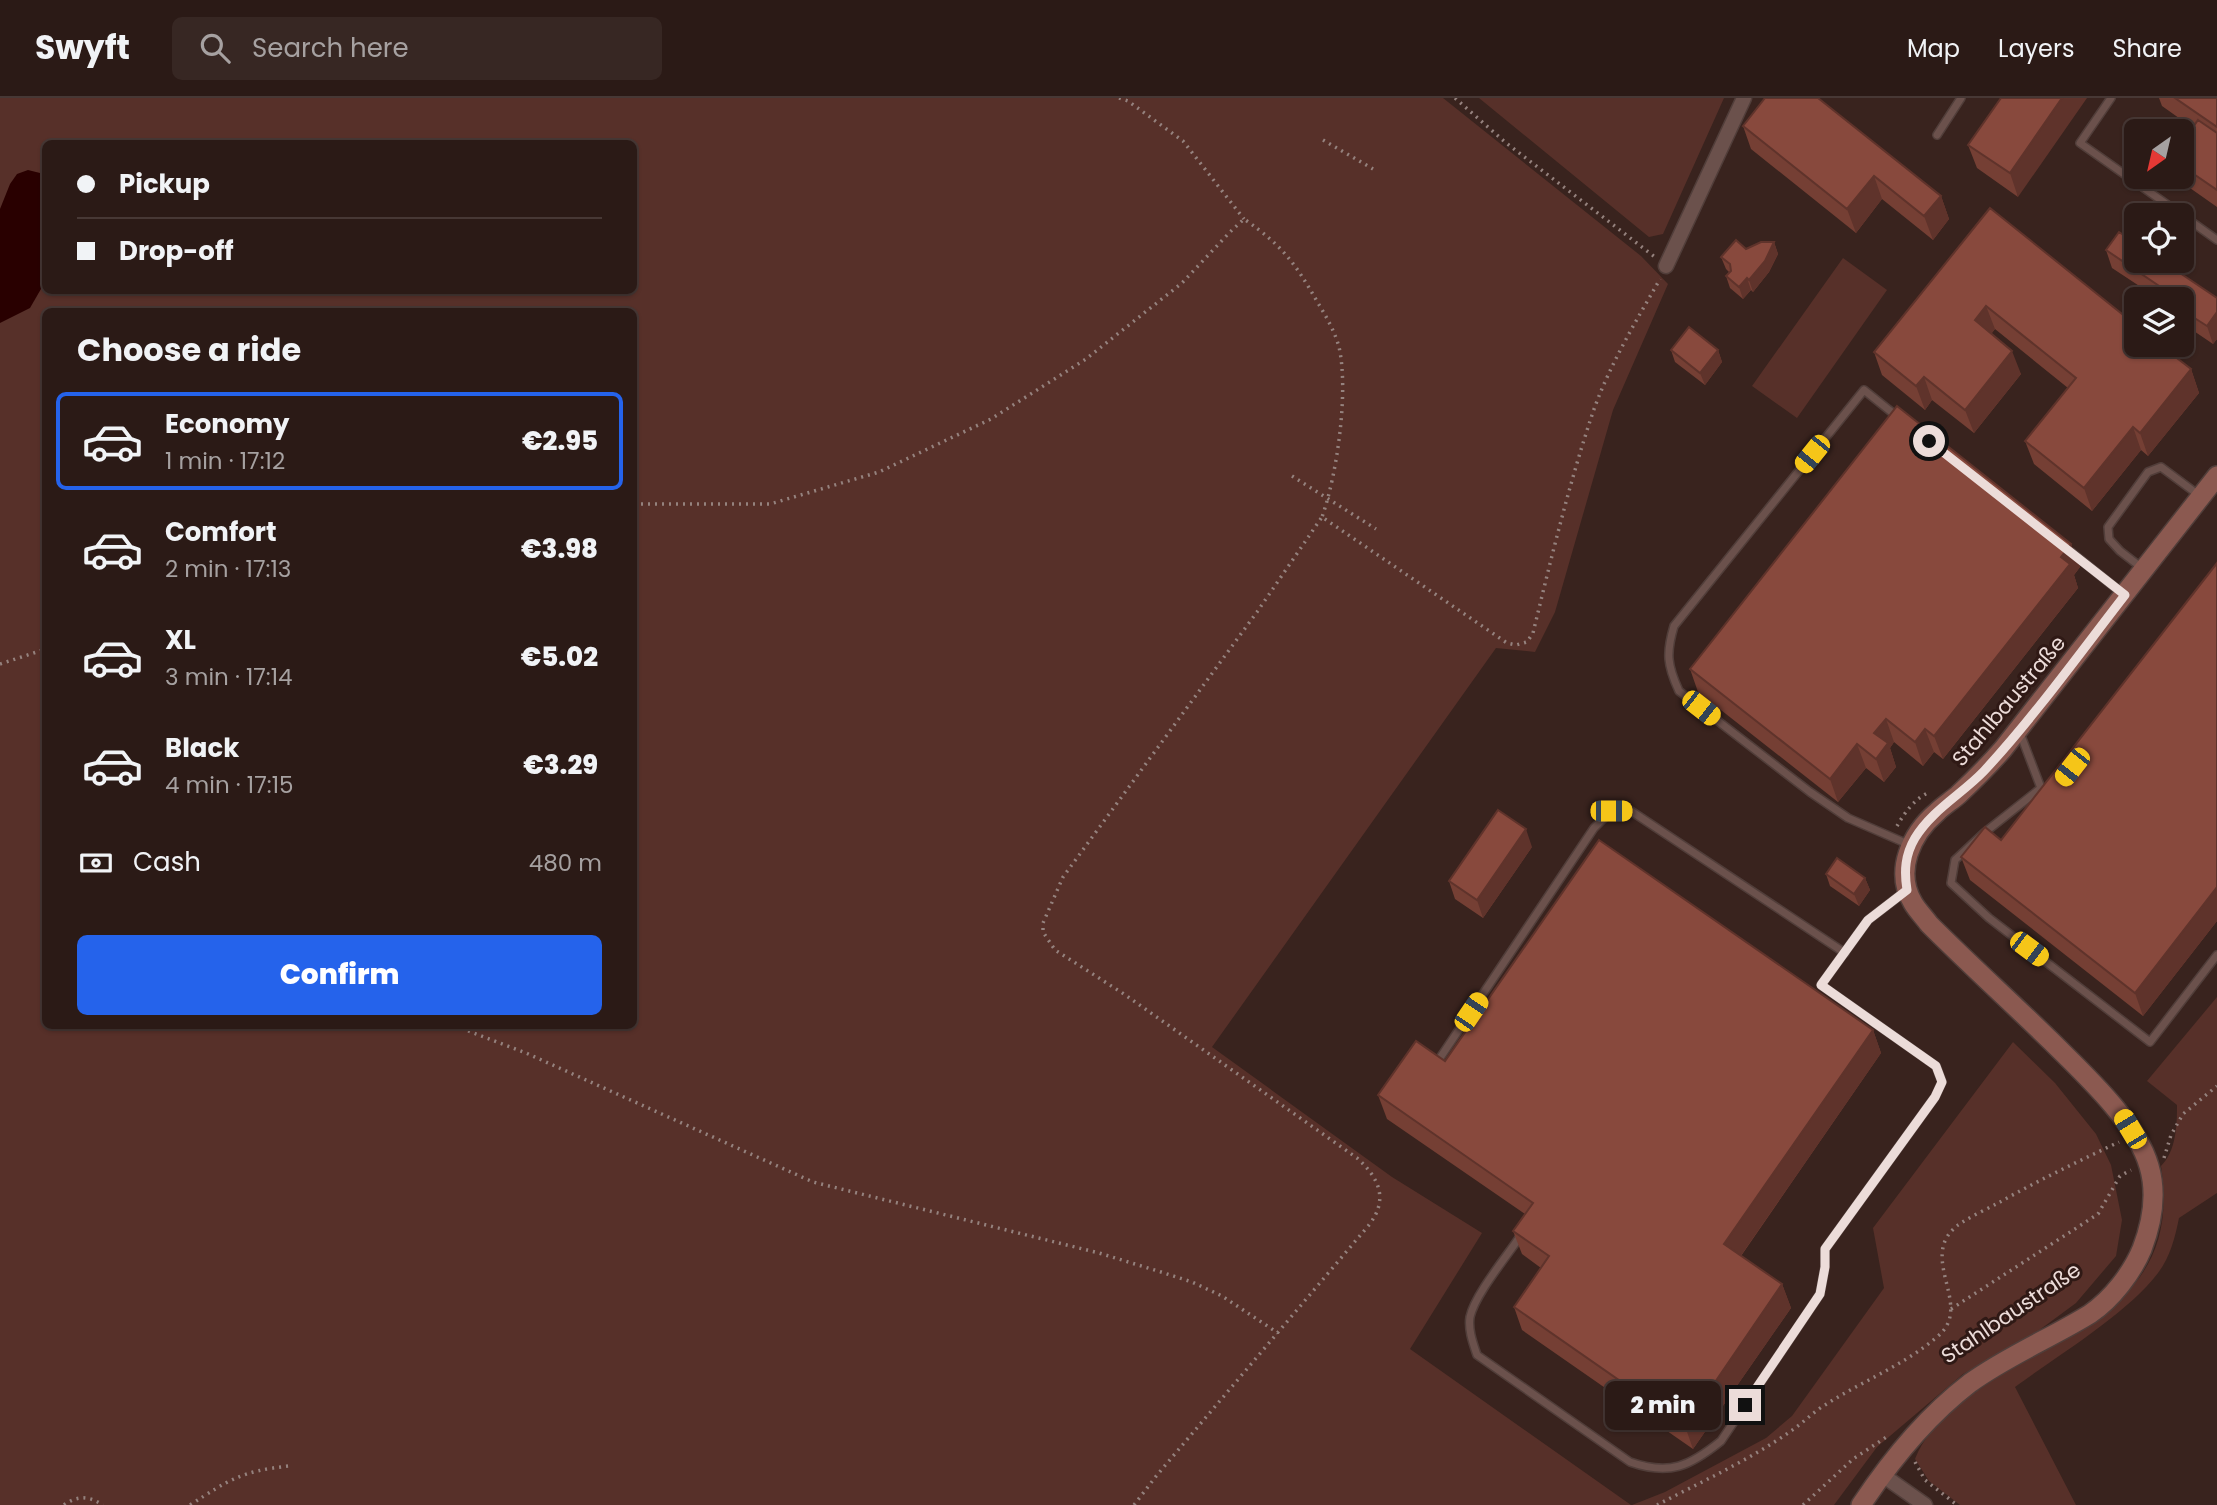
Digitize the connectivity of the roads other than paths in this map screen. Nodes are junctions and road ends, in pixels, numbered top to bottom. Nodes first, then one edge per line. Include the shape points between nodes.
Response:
1 (1745, 98) edge
2 (1961, 98) edge
3 (2111, 98) edge
4 (1937, 135) dead end
5 (2165, 203) edge
6 (2194, 224) edge
7 (2217, 240) edge
8 (1667, 266) road end
9 (1907, 424) edge
10 (2212, 486) edge
11 (2060, 544) edge
12 (2145, 570) junction
13 (2125, 595) junction
14 (2018, 729) junction
15 (1911, 846) junction
16 (1907, 890) junction
17 (1844, 953) junction
18 (2217, 955) edge
19 (1440, 1058) edge
20 (1524, 1231) edge
21 (1881, 1474) junction
22 (1861, 1505) edge
23 (1925, 1505) edge

1 - 8 street
2 - 4 lane
3 - 5 lane via 2080,143
6 - 7 lane
9 - 15 lane via 1864,390 1674,626 1668,647 1669,669 1679,691 1810,792
10 - 12 street, Stahlbaustraße
10 - 12 lane via 2161,467 2148,471 2108,527 2109,539
11 - 13 lane
12 - 13 street, Stahlbaustraße
13 - 14 street, Stahlbaustraße
14 - 15 street, Stahlbaustraße via 1983,771 1935,813
14 - 18 lane via 2045,788 1955,860 1951,883 1989,918 2150,1042
15 - 16 street, Stahlbaustraße via 1905,866
16 - 17 lane via 1868,920
16 - 21 street, Stahlbaustraße via 1929,924 2085,1074 2121,1115 2153,1184 2153,1211 2138,1258 2112,1295 2092,1312 1971,1383 1895,1443
17 - 19 lane via 1631,811 1611,811 1594,828
17 - 20 lane via 1821,985 1936,1066 1942,1082 1825,1249 1820,1294 1721,1441 1681,1467 1661,1470 1630,1462 1477,1355 1470,1317
21 - 22 street, Stahlbaustraße
21 - 23 street

